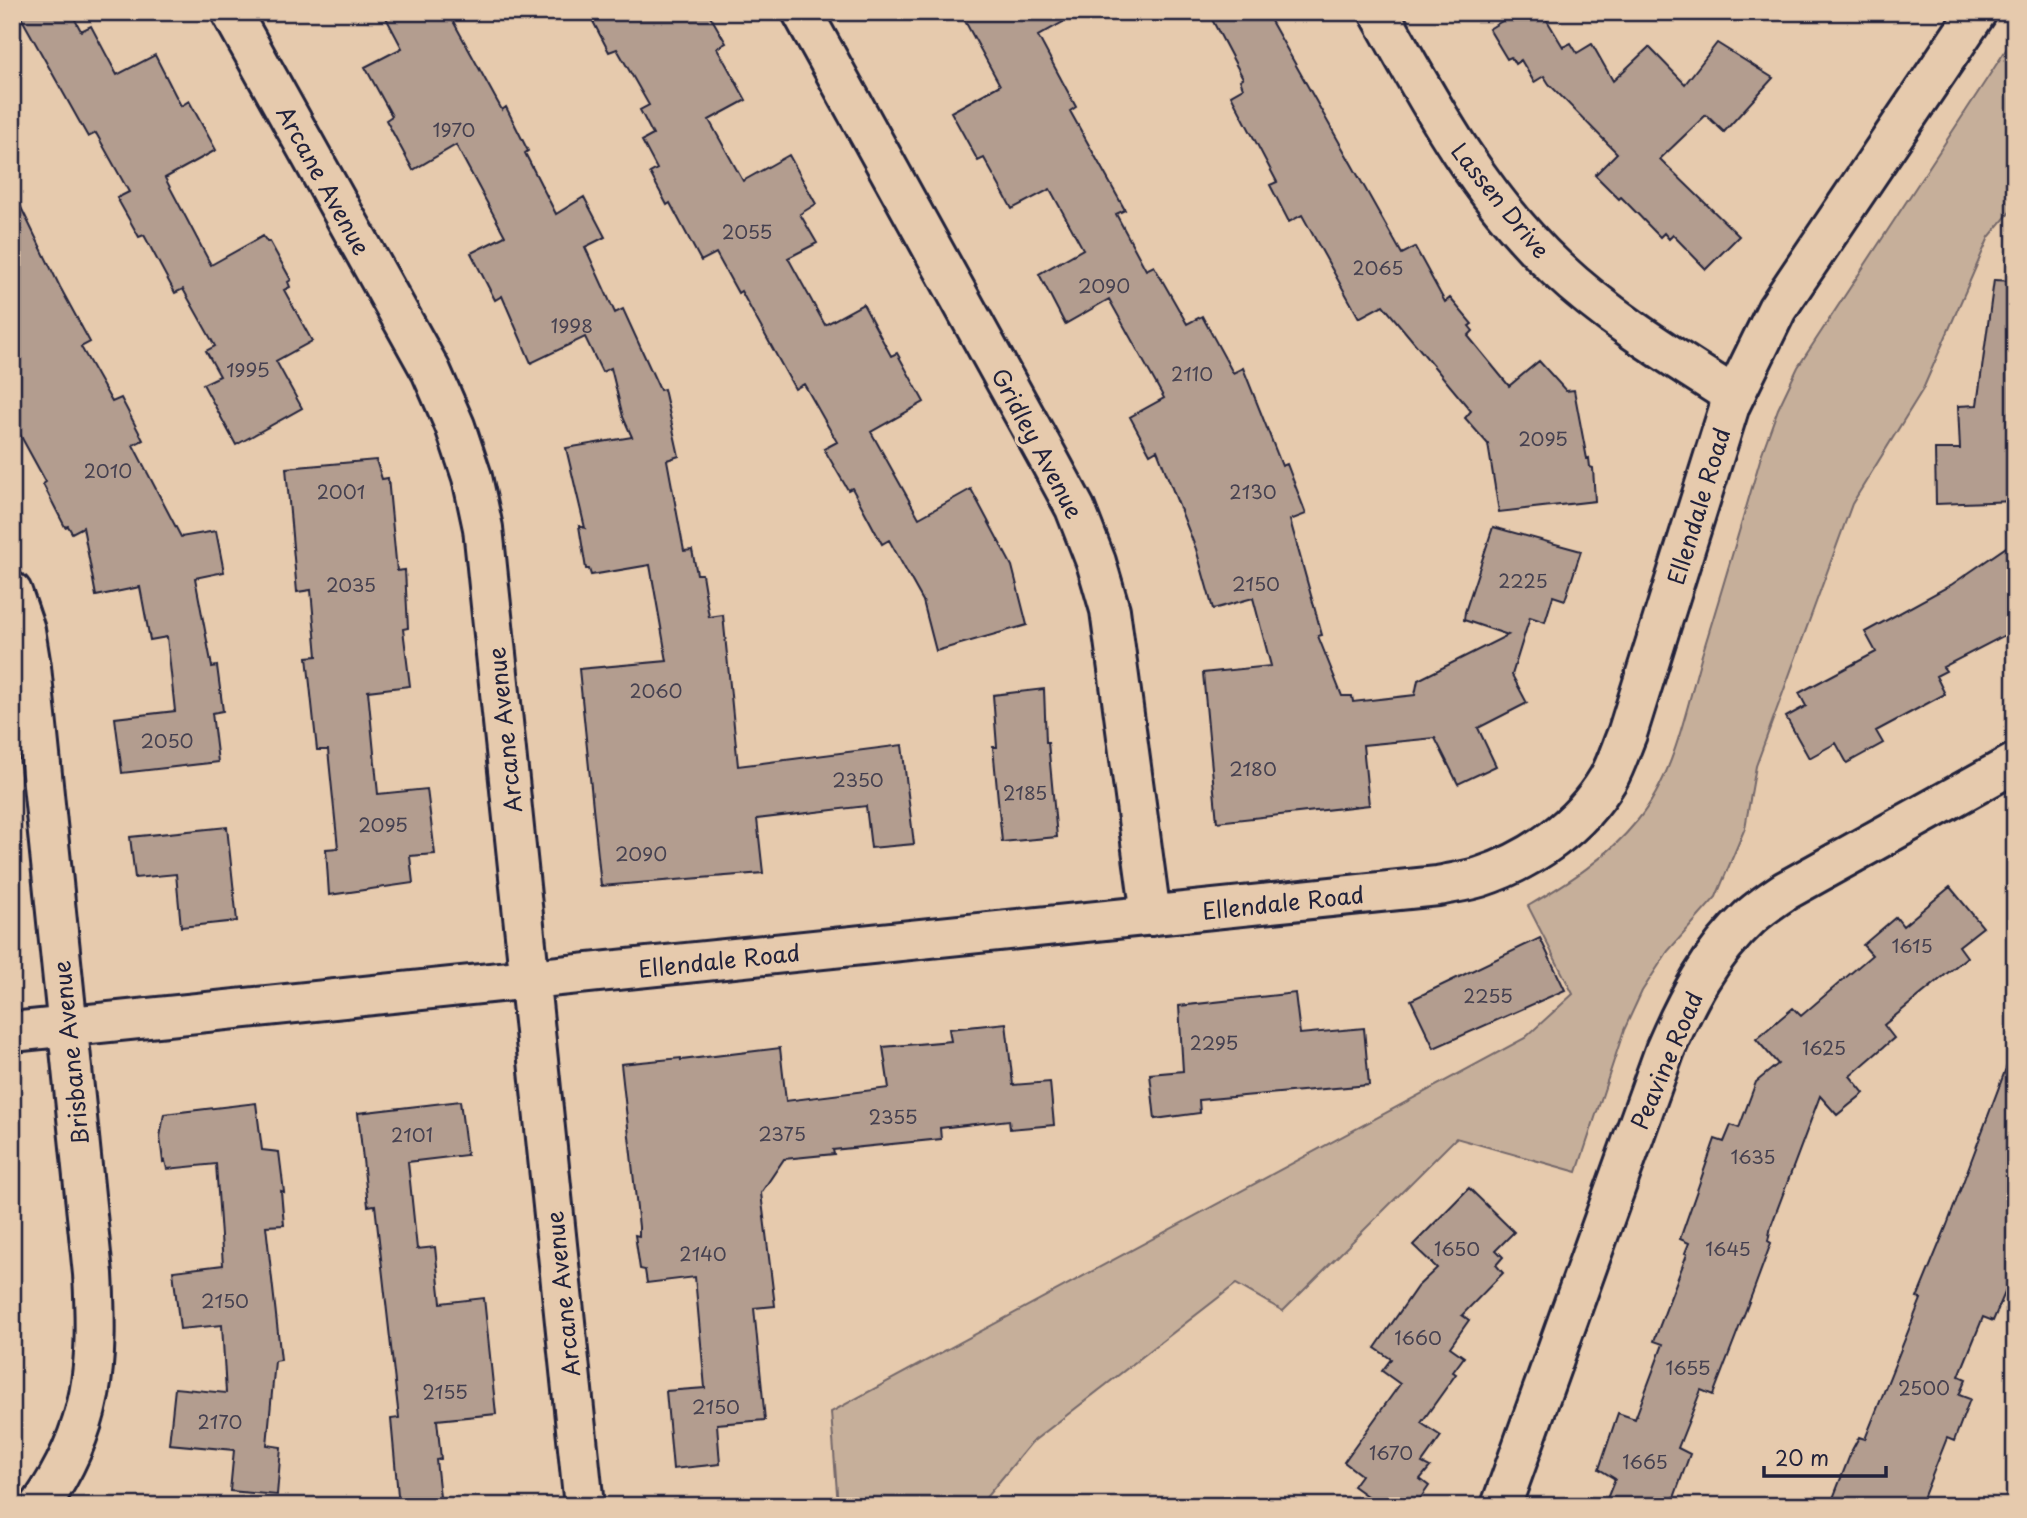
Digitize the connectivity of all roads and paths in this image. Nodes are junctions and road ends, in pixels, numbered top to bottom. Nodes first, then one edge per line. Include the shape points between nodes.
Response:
1 (231, 12) edge
2 (802, 12) edge
3 (1379, 12) edge
4 (1978, 12) edge
5 (1734, 396) junction
6 (12, 592) edge
7 (2015, 763) edge
8 (1151, 916) junction
9 (530, 979) junction
10 (68, 1028) junction
11 (12, 1032) edge
12 (40, 1506) edge
13 (584, 1506) edge
14 (1500, 1506) edge

1 - 9 street, Arcane Avenue via 430,371 472,477 483,528
2 - 8 street, Gridley Avenue via 1075,508 1096,562 1118,657
3 - 5 street, Lassen Drive via 1447,132 1515,225 1599,306
4 - 5 street, Ellendale Road via 1777,309
5 - 8 street, Ellendale Road via 1627,734 1608,778 1583,813 1552,841 1480,877 1438,886
6 - 10 street, Brisbane Avenue via 31,667
7 - 14 street, Peavine Road via 1785,891 1750,917 1717,952 1685,1004 1665,1050
8 - 9 street, Ellendale Road
9 - 10 street, Ellendale Road
9 - 13 street, Arcane Avenue
10 - 11 street, Ellendale Road
10 - 12 street, Brisbane Avenue via 96,1329 92,1387 79,1436

